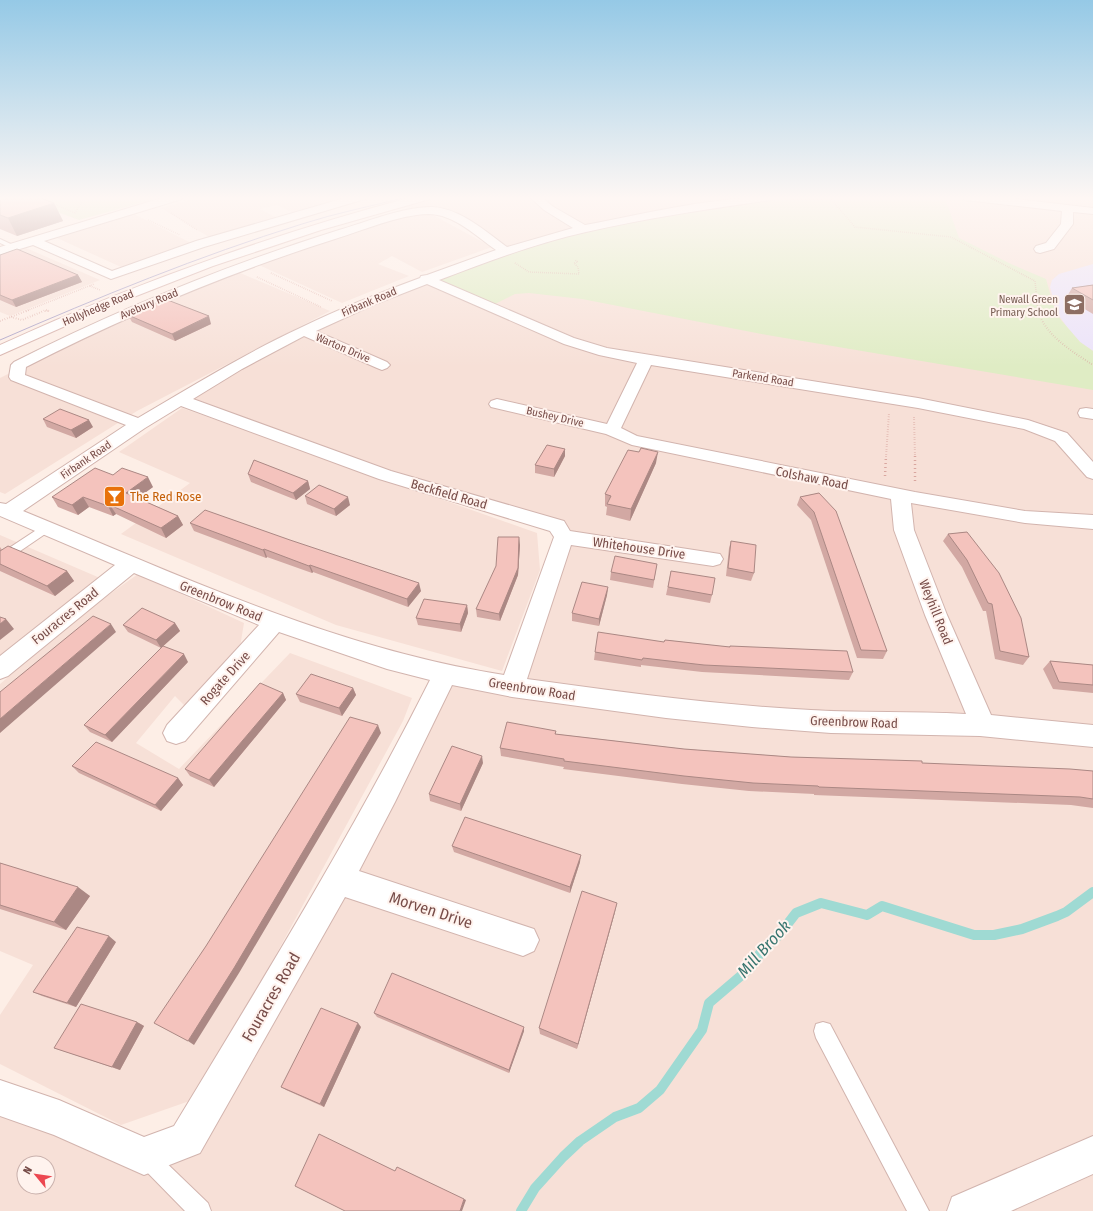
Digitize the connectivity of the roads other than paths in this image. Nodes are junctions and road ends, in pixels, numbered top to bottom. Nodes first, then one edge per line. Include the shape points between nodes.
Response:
1 (63, 254) edge
2 (173, 254) edge
3 (239, 254) edge
4 (280, 254) edge
5 (506, 254) edge
6 (516, 254) edge
7 (509, 256) junction
8 (426, 279) junction
9 (304, 331) junction
10 (0, 351) edge
11 (646, 360) junction
12 (382, 365) dead end
13 (181, 400) junction
14 (497, 404) dead end
15 (139, 424) junction
16 (612, 430) junction
17 (1093, 473) edge
18 (900, 495) junction
19 (4, 510) edge
20 (1093, 522) edge
21 (47, 527) junction
22 (564, 536) junction
23 (713, 558) dead end
24 (0, 559) edge
25 (131, 564) junction
26 (274, 623) junction
27 (0, 668) edge
28 (445, 674) junction
29 (512, 686) junction
30 (983, 725) junction
31 (176, 732) dead end
32 (1093, 736) edge
33 (339, 880) junction
34 (523, 940) dead end
35 (823, 1031) dead end
36 (0, 1098) edge
37 (1093, 1155) edge
38 (144, 1156) junction
39 (200, 1211) edge
40 (918, 1211) edge
41 (966, 1211) edge

1 - 2 street via 111,275
3 - 10 street, Hollyhedge Road via 130,294
4 - 15 street, Avebury Road via 113,320 19,365 17,377
5 - 7 street, Avebury Road
6 - 7 street, Firbank Road
7 - 8 street, Firbank Road
8 - 9 street, Firbank Road
8 - 11 street, Parkend Road via 569,341 604,352
9 - 12 street, Warton Drive
9 - 13 street, Firbank Road via 237,366
11 - 16 street
11 - 17 street, Parkend Road via 914,403 1028,425 1061,436
13 - 15 street, Firbank Road
13 - 22 street, Beckfield Road via 384,475 557,526
14 - 16 street, Bushey Drive
15 - 19 street, Firbank Road
16 - 18 street, Colshaw Road via 632,440
18 - 20 street, Colshaw Road via 1025,517
18 - 30 street, Weyhill Road via 904,530 936,615
19 - 21 street, Greenbrow Road
21 - 24 lane
21 - 25 street, Greenbrow Road
22 - 23 street, Whitehouse Drive
22 - 29 street
25 - 26 street, Greenbrow Road
25 - 27 street, Fouracres Road
26 - 28 street, Greenbrow Road
26 - 31 street, Rogate Drive
28 - 29 street, Greenbrow Road
28 - 33 street, Fouracres Road via 412,744
29 - 30 street, Greenbrow Road via 661,708 812,721
30 - 32 street, Greenbrow Road
33 - 34 street, Morven Drive
33 - 38 street, Fouracres Road via 187,1140
35 - 40 lane
36 - 38 street via 59,1118
37 - 41 street
38 - 39 lane

